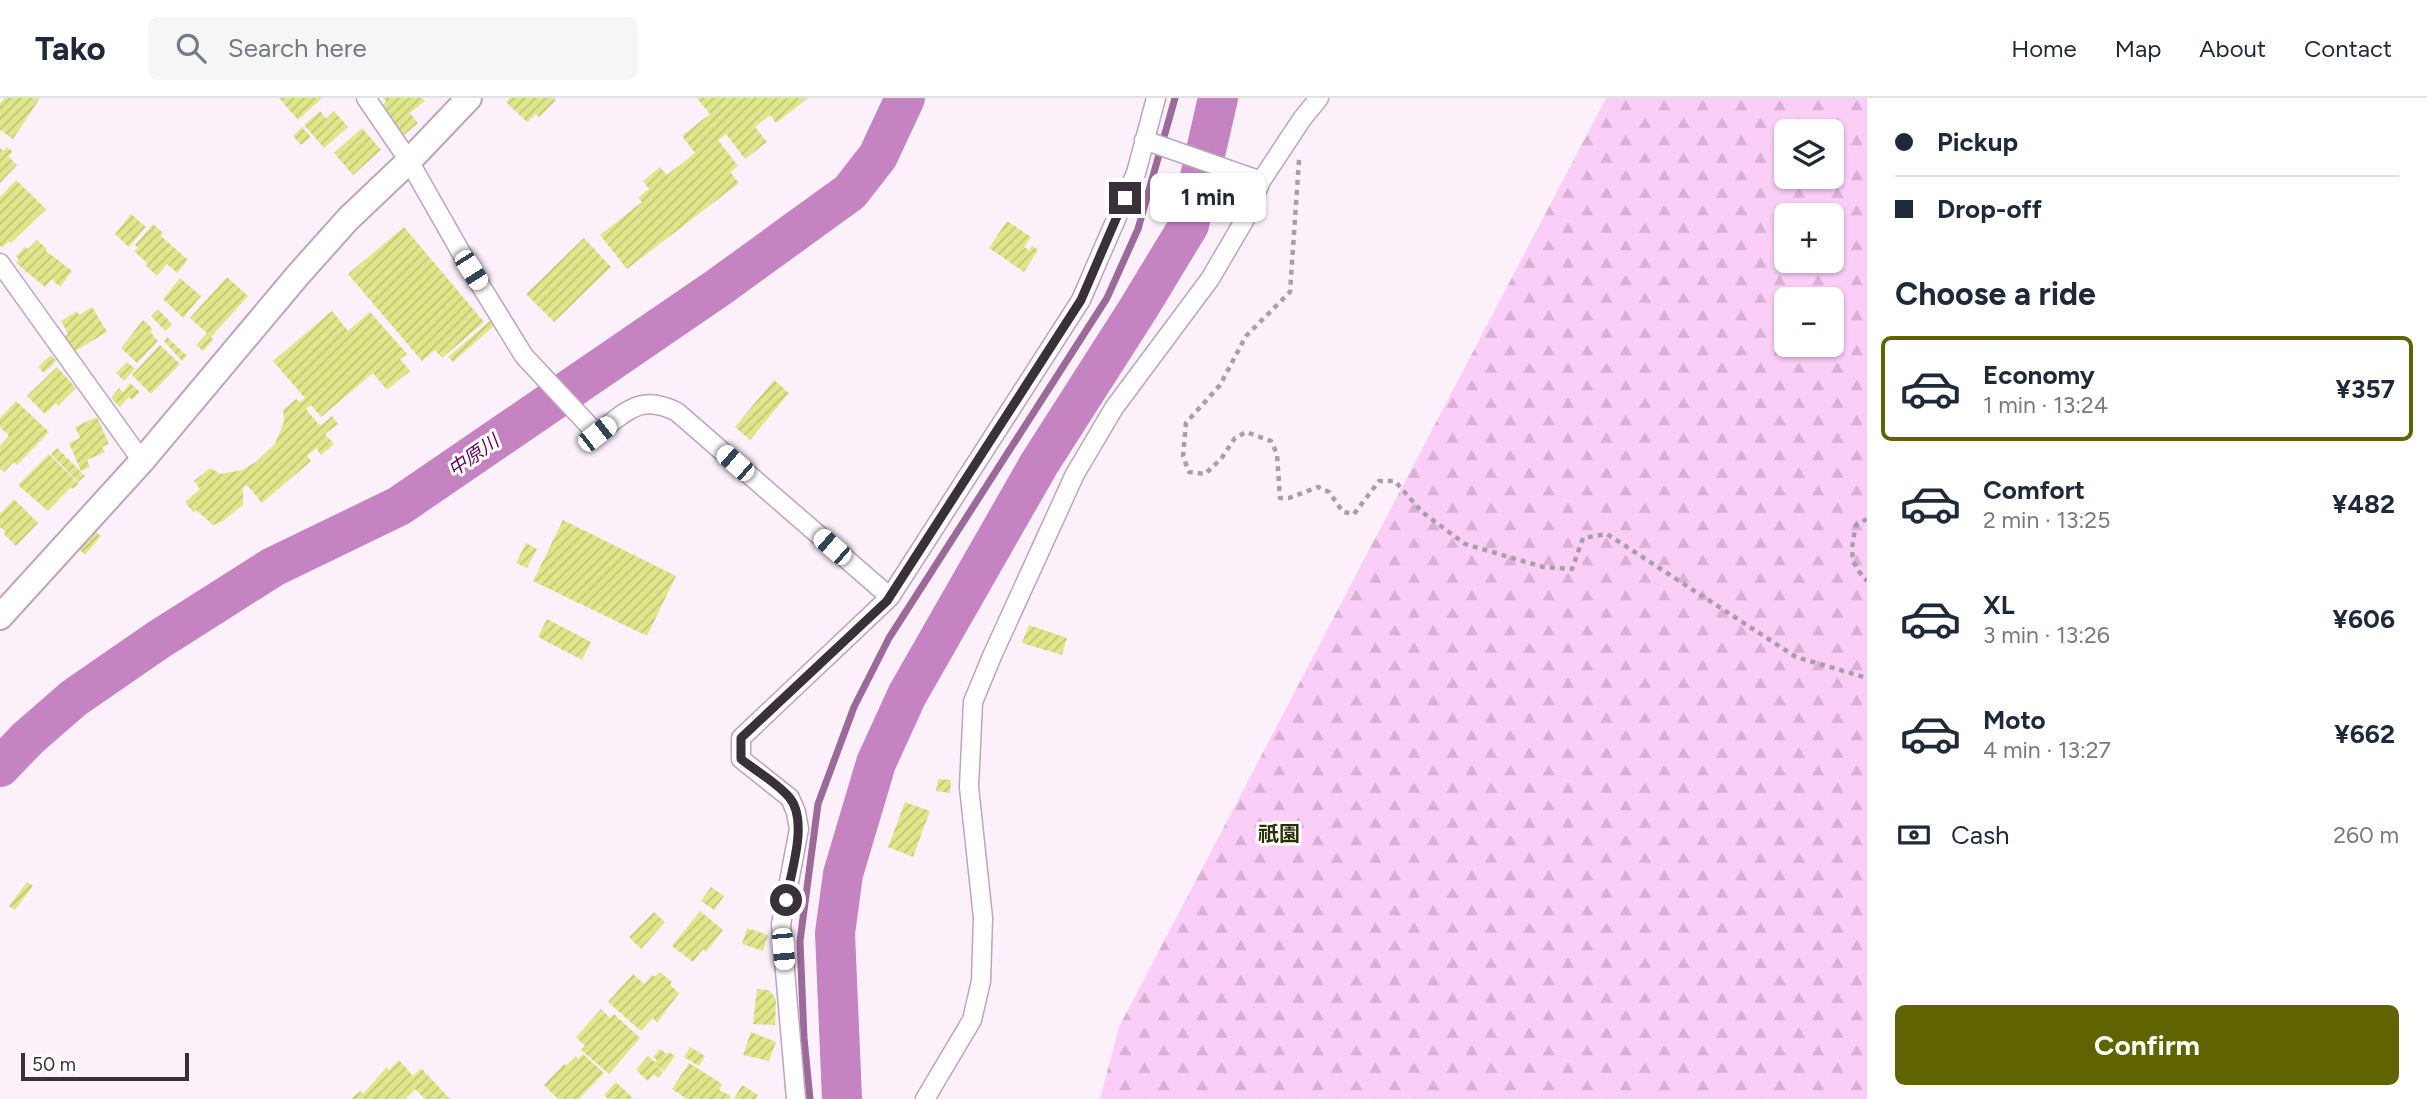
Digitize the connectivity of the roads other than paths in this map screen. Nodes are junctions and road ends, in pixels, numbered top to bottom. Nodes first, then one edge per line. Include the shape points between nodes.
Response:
1 (366, 98) edge
2 (469, 98) edge
3 (1156, 98) edge
4 (1319, 98) edge
5 (1149, 142) junction
6 (409, 162) junction
7 (1257, 180) junction
8 (0, 263) edge
9 (142, 461) junction
10 (890, 597) junction
11 (0, 617) edge
12 (796, 1099) edge
13 (925, 1099) edge

1 - 6 street
2 - 6 street
3 - 5 street
4 - 7 street
5 - 7 street
5 - 10 street via 1081,300
6 - 9 street via 314,257
6 - 10 street via 524,356 597,434 632,407 661,404 677,412
7 - 13 street via 1244,221 1210,279 1114,408 1075,474 973,702 969,787 984,918 981,981 972,1020
8 - 9 street
9 - 11 street
10 - 12 street via 741,738 741,759 790,798 799,829 781,924

